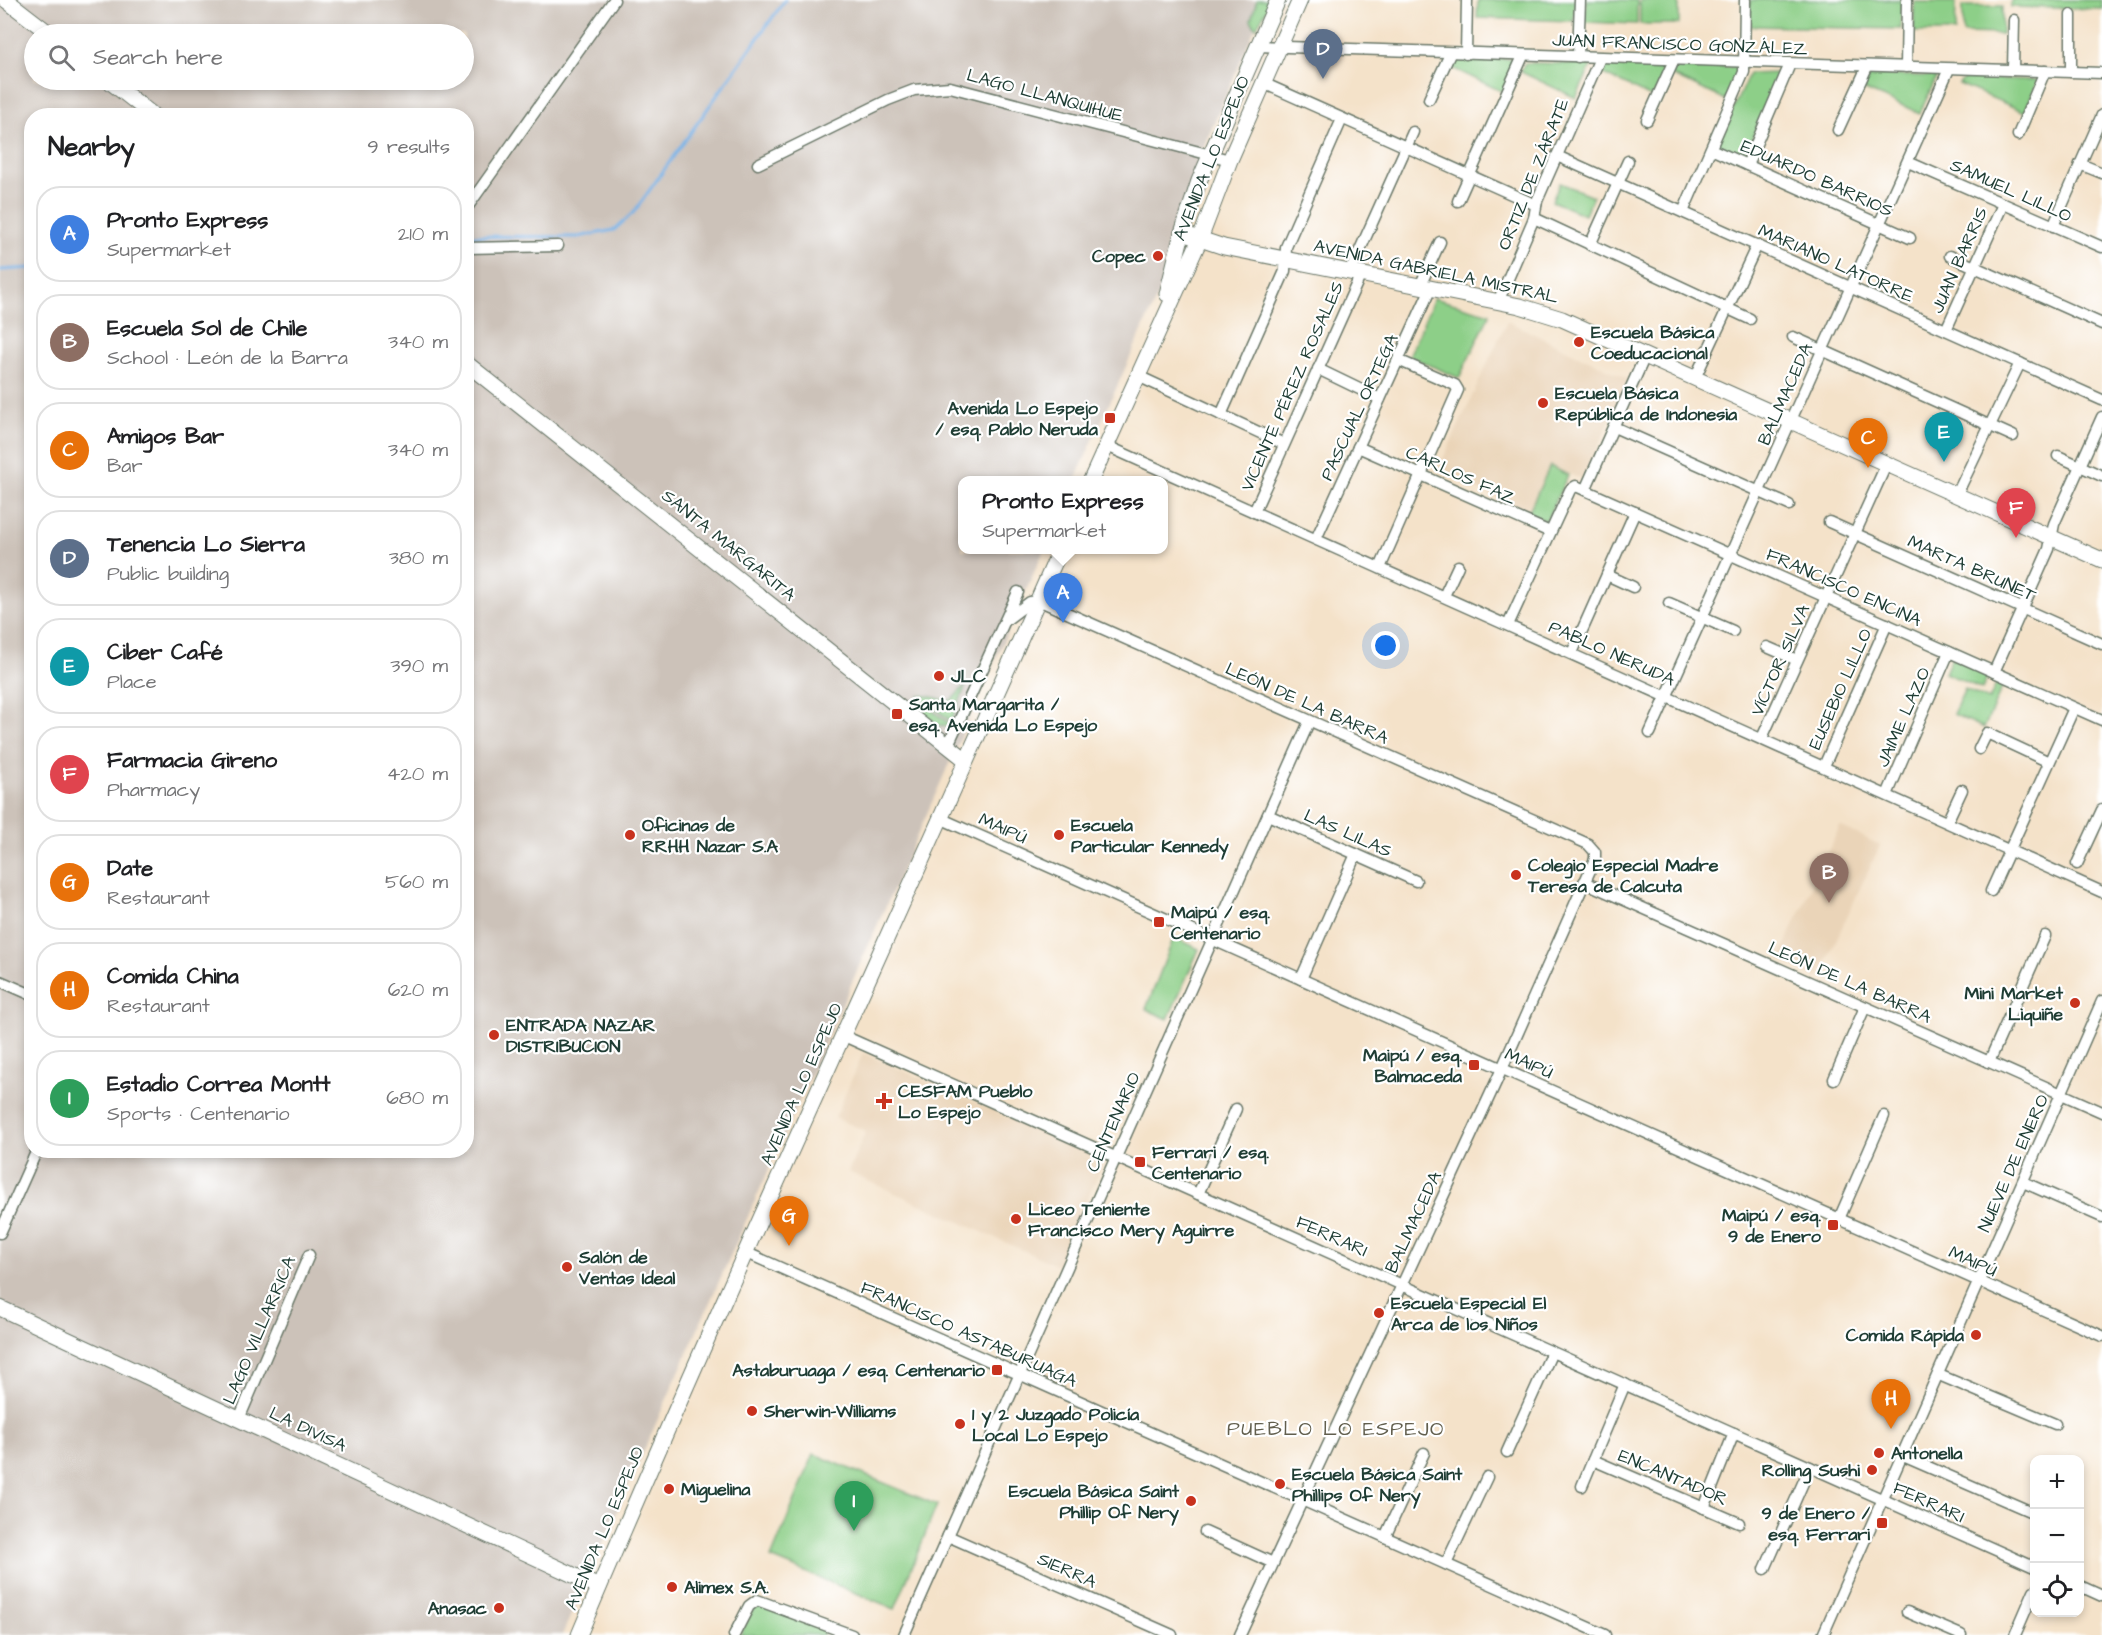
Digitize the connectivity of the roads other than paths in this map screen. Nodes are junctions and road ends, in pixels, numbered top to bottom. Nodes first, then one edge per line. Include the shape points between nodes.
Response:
1 (6, 0) edge
2 (614, 0) edge
3 (1278, 0) edge
4 (1300, 0) edge
5 (1467, 0) edge
6 (1580, 0) edge
7 (1744, 0) edge
8 (1907, 0) edge
9 (2071, 15) dead end
10 (2014, 20) dead end
11 (37, 24) edge
12 (1257, 46) junction
13 (1279, 47) junction
14 (1450, 54) junction
15 (1466, 54) junction
16 (1523, 56) junction
17 (1578, 57) junction
18 (1600, 58) junction
19 (1674, 60) junction
20 (1744, 62) junction
21 (1790, 64) junction
22 (1867, 67) junction
23 (1906, 67) junction
24 (1949, 69) junction
25 (2013, 70) junction
26 (2045, 71) junction
27 (2071, 72) junction
28 (2102, 73) edge
29 (1263, 83) junction
30 (121, 90) edge
31 (1429, 99) dead end
32 (144, 108) edge
33 (2102, 115) edge
34 (1342, 119) junction
35 (1647, 120) dead end
36 (1838, 130) dead end
37 (1413, 132) dead end
38 (2018, 135) dead end
39 (1406, 148) junction
40 (1711, 148) junction
41 (1209, 156) junction
42 (1557, 156) junction
43 (1230, 160) junction
44 (1628, 161) dead end
45 (1908, 162) junction
46 (758, 164) dead end
47 (2080, 164) junction
48 (1747, 165) junction
49 (2102, 173) edge
50 (1469, 177) junction
51 (1618, 183) junction
52 (474, 198) edge
53 (1458, 201) dead end
54 (2003, 204) junction
55 (1536, 205) junction
56 (1683, 212) junction
57 (1534, 218) junction
58 (1879, 224) junction
59 (2053, 226) junction
60 (1182, 232) junction
61 (1910, 238) dead end
62 (1200, 239) junction
63 (1440, 242) dead end
64 (1590, 245) junction
65 (1757, 245) junction
66 (558, 246) dead end
67 (2102, 247) edge
68 (474, 248) edge
69 (1950, 256) dead end
70 (1286, 259) junction
71 (1974, 267) junction
72 (1355, 273) junction
73 (1425, 287) junction
74 (1851, 287) junction
75 (1498, 302) junction
76 (1727, 309) junction
77 (1750, 319) dead end
78 (2102, 324) edge
79 (1158, 330) junction
80 (1946, 330) junction
81 (1793, 337) dead end
82 (1822, 350) junction
83 (1645, 356) junction
84 (1398, 360) junction
85 (2020, 363) junction
86 (474, 369) edge
87 (1318, 369) junction
88 (1138, 376) junction
89 (1695, 378) junction
90 (1380, 399) junction
91 (2102, 400) edge
92 (1221, 415) junction
93 (2102, 417) edge
94 (1791, 421) junction
95 (1990, 426) junction
96 (1614, 427) junction
97 (2013, 436) dead end
98 (1284, 444) junction
99 (1107, 446) junction
100 (1358, 447) junction
101 (2058, 456) dead end
102 (1887, 463) junction
103 (2080, 466) junction
104 (1421, 475) junction
105 (1093, 476) edge
106 (2102, 476) edge
107 (1585, 490) junction
108 (1759, 492) junction
109 (1957, 495) junction
110 (1789, 505) dead end
111 (1254, 512) junction
112 (1635, 512) junction
113 (1829, 522) dead end
114 (1550, 532) junction
115 (1855, 533) junction
116 (2051, 537) junction
117 (1316, 539) junction
118 (1058, 554) edge
119 (1730, 555) junction
120 (2102, 560) edge
121 (1458, 567) dead end
122 (1380, 568) junction
123 (1607, 575) junction
124 (1633, 587) dead end
125 (1018, 592) dead end
126 (1444, 596) junction
127 (1826, 597) junction
128 (1038, 600) junction
129 (1670, 603) dead end
130 (2022, 608) junction
131 (1702, 618) junction
132 (1006, 620) junction
133 (1887, 624) junction
134 (1508, 625) junction
135 (1733, 632) dead end
136 (2102, 644) edge
137 (1767, 647) dead end
138 (1949, 652) junction
139 (1572, 654) junction
140 (1797, 660) junction
141 (1994, 672) junction
142 (1667, 696) junction
143 (2074, 708) junction
144 (2102, 720) edge
145 (1309, 722) junction
146 (1650, 733) dead end
147 (1762, 738) junction
148 (948, 745) junction
149 (1979, 749) dead end
150 (966, 760) junction
151 (2049, 762) junction
152 (1824, 766) junction
153 (1962, 790) dead end
154 (1887, 795) junction
155 (2102, 810) edge
156 (1268, 815) junction
157 (942, 819) junction
158 (1947, 822) junction
159 (2009, 850) junction
160 (1595, 852) joint
161 (1356, 854) junction
162 (2077, 864) dead end
163 (1416, 880) dead end
164 (1584, 882) junction
165 (1991, 891) dead end
166 (2102, 892) edge
167 (2045, 936) dead end
168 (1212, 940) junction
169 (1301, 980) junction
170 (0, 981) edge
171 (24, 992) edge
172 (2102, 1001) edge
173 (1865, 1007) junction
174 (844, 1036) junction
175 (1989, 1062) junction
176 (1502, 1069) junction
177 (1834, 1079) dead end
178 (2061, 1094) junction
179 (1236, 1109) dead end
180 (2102, 1112) edge
181 (1884, 1116) dead end
182 (1116, 1157) junction
183 (33, 1158) edge
184 (2023, 1182) junction
185 (1198, 1194) junction
186 (2102, 1217) edge
187 (1839, 1219) junction
188 (0, 1233) edge
189 (747, 1253) junction
190 (309, 1255) dead end
191 (1979, 1282) junction
192 (1402, 1285) junction
193 (0, 1308) edge
194 (2102, 1336) edge
195 (1552, 1352) junction
196 (1019, 1374) junction
197 (1939, 1375) junction
198 (1625, 1384) junction
199 (239, 1419) junction
200 (2055, 1424) dead end
201 (1734, 1433) junction
202 (1507, 1452) dead end
203 (1424, 1453) dead end
204 (1903, 1456) junction
205 (1593, 1460) junction
206 (1810, 1467) junction
207 (1487, 1477) dead end
208 (1582, 1486) dead end
209 (1302, 1500) junction
210 (1884, 1500) junction
211 (1704, 1508) junction
212 (2030, 1511) edge
213 (1739, 1523) dead end
214 (1205, 1532) dead end
215 (948, 1536) junction
216 (1385, 1537) junction
217 (1273, 1563) junction
218 (1446, 1564) junction
219 (2030, 1565) edge
220 (1765, 1569) dead end
221 (599, 1587) junction
222 (2084, 1588) edge
223 (2102, 1596) edge
224 (2030, 1600) edge
225 (1907, 1612) dead end
226 (1936, 1630) edge
227 (829, 1631) edge
228 (579, 1635) edge
229 (734, 1635) edge
230 (852, 1635) edge
231 (904, 1635) edge
232 (1172, 1635) edge
233 (1240, 1635) edge
234 (1605, 1635) edge
235 (1823, 1635) edge
236 (1961, 1635) edge
237 (2015, 1635) edge

1 - 11 main road
2 - 52 street
3 - 12 main road, AVENIDA LO ESPEJO
4 - 13 main road, AVENIDA LO ESPEJO
5 - 15 street
6 - 17 street
7 - 20 street
8 - 23 street
9 - 27 street
10 - 25 street
12 - 13 street, JUAN FRANCISCO GONZÁLEZ
12 - 41 main road, AVENIDA LO ESPEJO
13 - 14 street, JUAN FRANCISCO GONZÁLEZ
13 - 29 main road, AVENIDA LO ESPEJO
14 - 15 street, JUAN FRANCISCO GONZÁLEZ
14 - 31 street
15 - 16 street, JUAN FRANCISCO GONZÁLEZ
16 - 17 street, JUAN FRANCISCO GONZÁLEZ
16 - 50 street
17 - 18 street, JUAN FRANCISCO GONZÁLEZ
18 - 19 street, JUAN FRANCISCO GONZÁLEZ
18 - 42 street, ORTIZ DE ZÁRATE
19 - 20 street, JUAN FRANCISCO GONZÁLEZ
19 - 35 street
20 - 21 street, JUAN FRANCISCO GONZÁLEZ
20 - 40 street via 1744,72
21 - 22 street, JUAN FRANCISCO GONZÁLEZ
21 - 48 street
22 - 23 street, JUAN FRANCISCO GONZÁLEZ
22 - 36 street
23 - 24 street, JUAN FRANCISCO GONZÁLEZ
24 - 25 street, JUAN FRANCISCO GONZÁLEZ
24 - 45 street, BALMACEDA
25 - 26 street, JUAN FRANCISCO GONZÁLEZ
26 - 27 street, JUAN FRANCISCO GONZÁLEZ
26 - 38 street
27 - 28 street, JUAN FRANCISCO GONZÁLEZ
29 - 34 street
29 - 43 main road, AVENIDA LO ESPEJO
30 - 32 main road
33 - 47 street
34 - 39 street
34 - 70 street via 1286,247
37 - 39 street, VICENTE PÉREZ ROSALES
39 - 50 street
39 - 72 street, VICENTE PÉREZ ROSALES
40 - 48 street, EDUARDO BARRIOS
40 - 56 street
41 - 43 street, LAGO LLANQUIHUE
41 - 46 street, LAGO LLANQUIHUE via 950,87 914,90 888,100
41 - 60 main road, AVENIDA LO ESPEJO
42 - 51 street, MARIANO LATORRE
42 - 55 street, ORTIZ DE ZÁRATE
43 - 62 main road, AVENIDA LO ESPEJO
44 - 51 street
45 - 54 street, SAMUEL LILLO
45 - 58 street, BALMACEDA
47 - 49 street
47 - 59 street
48 - 58 street, EDUARDO BARRIOS
50 - 53 street
50 - 55 street
51 - 56 street, MARIANO LATORRE
51 - 64 street
54 - 59 street, SAMUEL LILLO
54 - 71 street, JUAN BARRIS
55 - 57 street, ORTIZ DE ZÁRATE
56 - 65 street, MARIANO LATORRE
57 - 64 street
57 - 75 street, ORTIZ DE ZÁRATE
58 - 61 street, EDUARDO BARRIOS
58 - 74 street, BALMACEDA
59 - 67 street, SAMUEL LILLO
60 - 62 main road, AVENIDA GABRIELA MISTRAL
60 - 79 main road, AVENIDA LO ESPEJO
62 - 70 main road, AVENIDA GABRIELA MISTRAL
62 - 79 main road, AVENIDA LO ESPEJO
63 - 73 street, PASCUAL ORTEGA
64 - 76 street
65 - 74 street, MARIANO LATORRE
65 - 76 street
66 - 68 street
69 - 71 street
70 - 72 main road, AVENIDA GABRIELA MISTRAL
70 - 92 street via 1285,271
71 - 78 street
71 - 80 street, JUAN BARRIS
72 - 73 main road, AVENIDA GABRIELA MISTRAL
72 - 87 street, VICENTE PÉREZ ROSALES
73 - 75 main road, AVENIDA GABRIELA MISTRAL
73 - 84 street, PASCUAL ORTEGA
74 - 80 street, MARIANO LATORRE
74 - 82 street, BALMACEDA
75 - 83 main road, AVENIDA GABRIELA MISTRAL via 1562,319
76 - 77 street
76 - 89 street
79 - 88 main road, AVENIDA LO ESPEJO
80 - 85 street, MARIANO LATORRE
81 - 82 street
82 - 94 street, BALMACEDA
82 - 95 street
83 - 89 main road, AVENIDA GABRIELA MISTRAL
83 - 96 street
84 - 90 street, PASCUAL ORTEGA
84 - 104 street via 1458,388
85 - 91 street, MARIANO LATORRE
85 - 95 street
86 - 148 main road, SANTA MARGARITA
87 - 90 street
87 - 98 street, VICENTE PÉREZ ROSALES
88 - 92 street
88 - 99 main road, AVENIDA LO ESPEJO
89 - 94 main road, AVENIDA GABRIELA MISTRAL
90 - 100 street, PASCUAL ORTEGA
92 - 98 street
93 - 103 street
94 - 102 main road, AVENIDA GABRIELA MISTRAL
94 - 108 street, BALMACEDA
95 - 97 street
95 - 109 street
96 - 107 street
96 - 108 street
98 - 111 street, VICENTE PÉREZ ROSALES
99 - 105 main road, AVENIDA LO ESPEJO
99 - 111 street, PABLO NERUDA
100 - 104 street, CARLOS FAZ
100 - 117 street, PASCUAL ORTEGA
101 - 103 street
102 - 109 main road, AVENIDA GABRIELA MISTRAL
102 - 115 street, VÍCTOR SILVA
103 - 106 street
103 - 116 street
104 - 114 street, CARLOS FAZ
104 - 122 street
107 - 112 street, FRANCISCO ENCINA
107 - 114 street, FRANCISCO ENCINA via 1573,487
108 - 110 street
108 - 119 street, BALMACEDA
109 - 116 main road, AVENIDA GABRIELA MISTRAL
111 - 117 street, PABLO NERUDA
112 - 119 street, FRANCISCO ENCINA
112 - 123 street
113 - 115 street, MARTA BRUNET
114 - 134 street
115 - 127 street, VÍCTOR SILVA
115 - 130 street, MARTA BRUNET
116 - 120 main road, AVENIDA GABRIELA MISTRAL
116 - 130 street
117 - 122 street, PABLO NERUDA
118 - 128 main road, AVENIDA LO ESPEJO
119 - 127 street, FRANCISCO ENCINA
119 - 131 street, BALMACEDA
121 - 126 street
122 - 126 street, PABLO NERUDA
123 - 124 street
123 - 139 street
125 - 132 street
126 - 134 street, PABLO NERUDA
127 - 133 street, FRANCISCO ENCINA
127 - 140 street, VÍCTOR SILVA
128 - 132 street
128 - 145 street, LEÓN DE LA BARRA
128 - 150 main road, AVENIDA LO ESPEJO
129 - 131 street
130 - 136 street, MARTA BRUNET
130 - 141 street
131 - 135 street
131 - 142 street, BALMACEDA
132 - 148 street
133 - 138 street, FRANCISCO ENCINA
133 - 152 street, EUSEBIO LILLO
134 - 139 street, PABLO NERUDA
137 - 140 street
138 - 141 street, FRANCISCO ENCINA
138 - 154 street, JAIME LAZO
139 - 142 street, PABLO NERUDA
140 - 147 street, VÍCTOR SILVA
141 - 143 street, FRANCISCO ENCINA
142 - 146 street, BALMACEDA
142 - 147 street, PABLO NERUDA
143 - 144 street, FRANCISCO ENCINA
143 - 151 street
145 - 156 street, CENTENARIO
145 - 160 street, LEÓN DE LA BARRA via 1588,844
147 - 152 street, PABLO NERUDA
148 - 150 main road, SANTA MARGARITA
149 - 151 street via 1987,733
150 - 157 main road, AVENIDA LO ESPEJO
151 - 159 street
152 - 154 street, PABLO NERUDA
153 - 158 street
154 - 158 street, PABLO NERUDA
155 - 162 street
156 - 161 street, LAS LILAS
156 - 168 street, CENTENARIO
157 - 168 street, MAIPÚ
157 - 174 main road, AVENIDA LO ESPEJO
158 - 159 street, PABLO NERUDA
159 - 165 street
159 - 166 street, PABLO NERUDA
160 - 164 street, BALMACEDA
161 - 163 street, LAS LILAS
161 - 169 street
164 - 173 street, LEÓN DE LA BARRA
164 - 176 street, BALMACEDA
167 - 175 street
168 - 169 street, MAIPÚ
168 - 182 street, CENTENARIO
169 - 176 street, MAIPÚ
170 - 171 street
172 - 178 street, NUEVE DE ENERO
173 - 175 street, LEÓN DE LA BARRA
173 - 177 street
174 - 182 street, FERRARI
174 - 189 main road, AVENIDA LO ESPEJO
175 - 178 street, LEÓN DE LA BARRA
176 - 187 street, MAIPÚ
176 - 192 street, BALMACEDA
178 - 180 street, LEÓN DE LA BARRA
178 - 184 street, NUEVE DE ENERO
179 - 185 street
181 - 187 street
182 - 185 street, FERRARI
182 - 196 street, CENTENARIO
183 - 188 street
184 - 186 street
184 - 191 street, NUEVE DE ENERO
185 - 192 street, FERRARI
187 - 191 street, MAIPÚ
189 - 196 street, FRANCISCO ASTABURUAGA
189 - 221 main road, AVENIDA LO ESPEJO
190 - 199 street, LAGO VILLARRICA
191 - 194 street, MAIPÚ
191 - 197 street, NUEVE DE ENERO
192 - 195 street, FERRARI
192 - 209 street, BALMACEDA
193 - 199 main road, LA DIVISA
195 - 198 street, FERRARI
195 - 202 street
196 - 209 street, FRANCISCO ASTABURUAGA
196 - 215 street, CENTENARIO
197 - 200 street
197 - 204 street, NUEVE DE ENERO
198 - 201 street, FERRARI
198 - 205 street
199 - 221 main road, LA DIVISA
201 - 206 street, FERRARI
201 - 211 street
203 - 216 street
204 - 210 street, NUEVE DE ENERO
204 - 212 street
205 - 208 street
205 - 211 street, ENCANTADOR
206 - 210 street, FERRARI
206 - 220 street
207 - 218 street
209 - 216 street, FRANCISCO ASTABURUAGA
209 - 217 street, BALMACEDA
210 - 219 street, FERRARI
210 - 235 street, NUEVE DE ENERO
211 - 213 street, ENCANTADOR
214 - 217 street
215 - 231 street, CENTENARIO
215 - 232 street, SIERRA
216 - 218 street, FRANCISCO ASTABURUAGA
217 - 233 street, BALMACEDA
218 - 234 street, FRANCISCO ASTABURUAGA
221 - 228 main road, AVENIDA LO ESPEJO
222 - 223 street
224 - 237 street
225 - 226 street
226 - 236 street
227 - 229 street via 760,1600 754,1601
227 - 230 street

